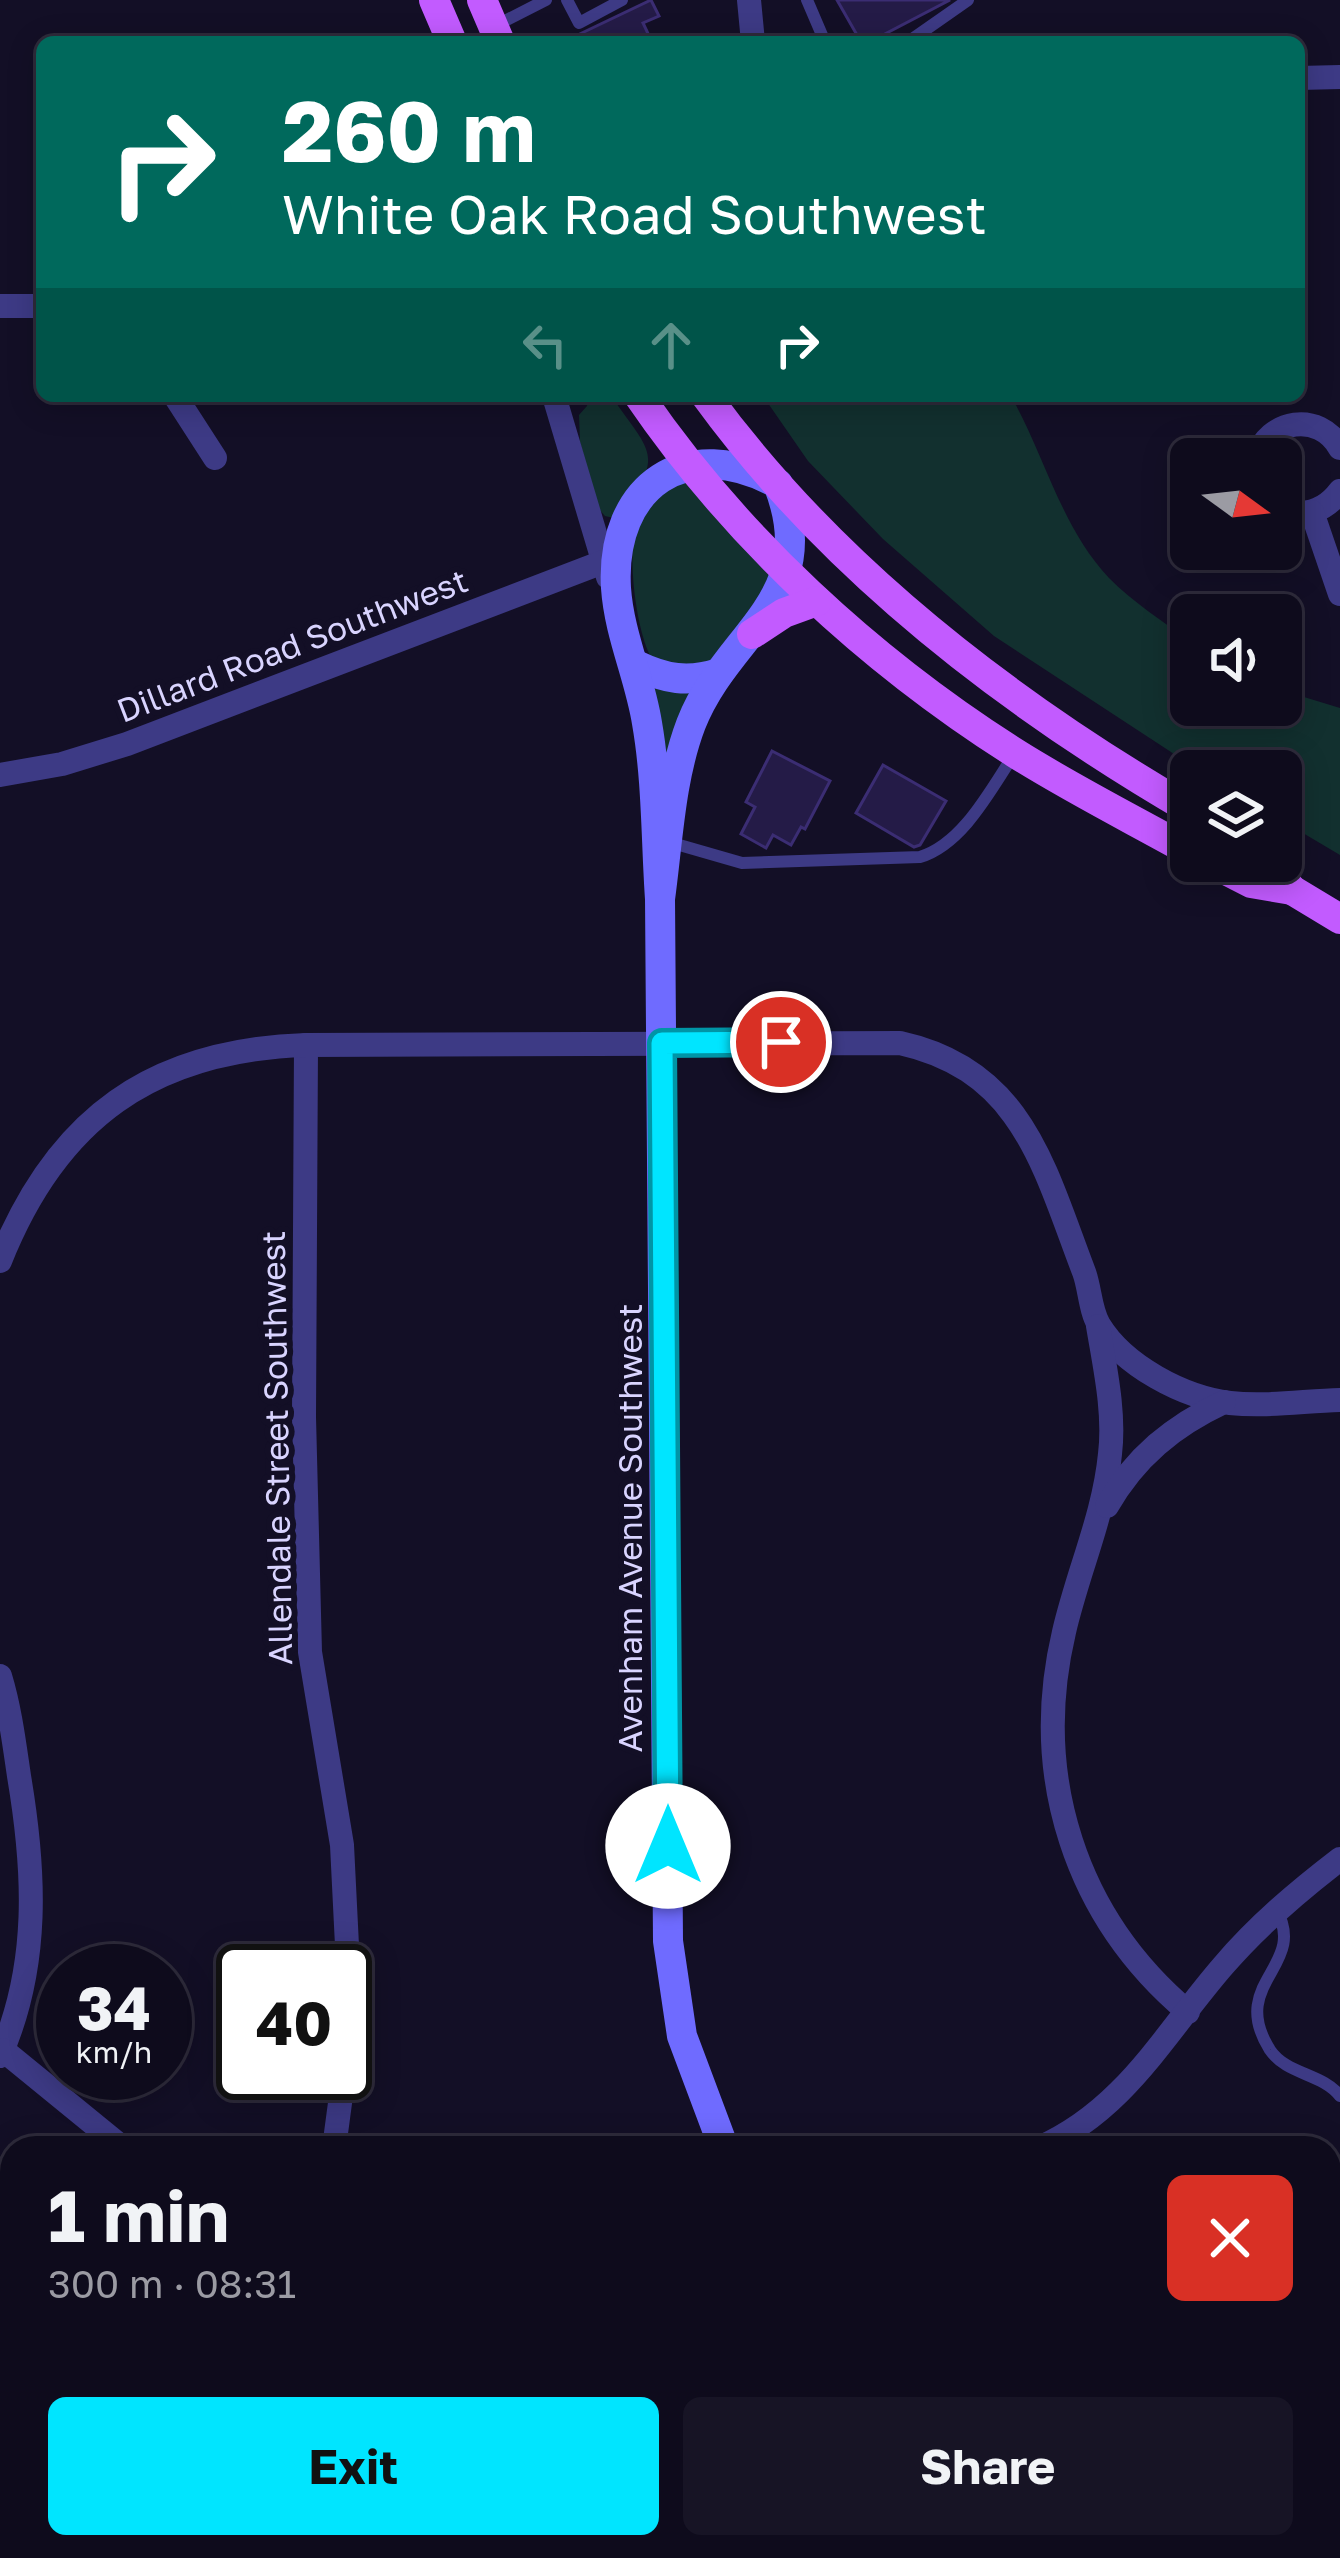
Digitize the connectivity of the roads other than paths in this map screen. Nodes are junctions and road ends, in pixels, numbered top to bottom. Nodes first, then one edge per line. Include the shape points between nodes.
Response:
1 (434, 0) edge
2 (546, 0) edge
3 (567, 0) edge
4 (622, 0) edge
5 (749, 0) edge
6 (807, 0) edge
7 (968, 0) edge
8 (492, 23) edge
9 (449, 36) edge
10 (752, 36) edge
11 (822, 36) edge
12 (917, 36) edge
13 (1340, 76) edge
14 (1305, 78) edge
15 (36, 305) edge
16 (0, 306) edge
17 (180, 402) edge
18 (556, 402) edge
19 (644, 402) edge
20 (711, 402) edge
21 (1268, 438) edge
22 (1340, 448) edge
23 (215, 458) dead end
24 (691, 463) junction
25 (778, 484) junction
26 (1340, 490) edge
27 (1302, 511) edge
28 (1312, 512) junction
29 (603, 562) junction
30 (789, 572) junction
31 (1340, 594) edge
32 (817, 601) junction
33 (618, 608) junction
34 (752, 634) junction
35 (636, 664) junction
36 (719, 674) junction
37 (1016, 753) junction
38 (0, 775) edge
39 (1170, 797) edge
40 (1170, 840) edge
41 (668, 842) junction
42 (1250, 882) edge
43 (1285, 882) edge
44 (1292, 890) junction
45 (660, 898) junction
46 (1340, 919) edge
47 (662, 1043) junction
48 (306, 1046) junction
49 (0, 1261) edge
50 (1098, 1323) junction
51 (1340, 1400) edge
52 (1224, 1402) junction
53 (1101, 1515) junction
54 (0, 1676) edge
55 (1340, 1859) edge
56 (1276, 1909) junction
57 (348, 1944) edge
58 (1188, 2012) junction
59 (1, 2053) edge
60 (1340, 2096) edge
61 (340, 2100) edge
62 (108, 2136) edge
63 (336, 2136) edge
64 (720, 2136) edge
65 (1060, 2136) edge

1 - 9 main road
2 - 8 lane
3 - 4 lane via 579,23
5 - 10 street
6 - 11 lane
7 - 12 lane
13 - 14 street
15 - 16 street
17 - 23 street
18 - 29 street, Avenham Avenue Southwest
19 - 24 main road
20 - 25 main road
21 - 22 street via 1291,424 1322,429
24 - 25 street via 732,465
24 - 30 main road
24 - 33 street, Avenham Avenue Southwest via 666,472 633,509 617,560
25 - 30 street via 791,527
25 - 39 main road via 954,650
26 - 28 street
27 - 28 street
28 - 31 street
29 - 33 street, Avenham Avenue Southwest
29 - 38 street, Dillard Road Southwest via 127,744
30 - 32 main road
30 - 34 street, Avenham Avenue Southwest
32 - 34 main road
32 - 37 main road
33 - 35 street, Avenham Avenue Southwest
34 - 36 street, Avenham Avenue Southwest
35 - 36 street via 683,681
35 - 45 street, Avenham Avenue Southwest
36 - 41 street, Avenham Avenue Southwest via 681,754
37 - 40 main road
37 - 41 lane via 950,841 920,857 742,863
41 - 45 street, Avenham Avenue Southwest
42 - 44 main road
43 - 44 main road
44 - 46 main road
45 - 47 street, Avenham Avenue Southwest
47 - 48 street
47 - 50 street via 900,1043 979,1076 1025,1127
47 - 64 street, Avenham Avenue Southwest via 668,1941 682,2036
48 - 49 street via 187,1064 112,1104 57,1157
48 - 57 street, Allendale Street Southwest via 310,1652 339,1822
50 - 52 street via 1146,1370
50 - 53 street via 1111,1428
51 - 52 street
52 - 53 street via 1142,1457
53 - 58 street via 1063,1639 1057,1795 1100,1910 1142,1969
54 - 59 street via 33,1892 23,1984
55 - 56 street
56 - 58 street
56 - 60 lane via 1287,1940 1259,1995 1260,2026 1287,2067
58 - 65 street via 1123,2092
59 - 62 street
61 - 63 street

